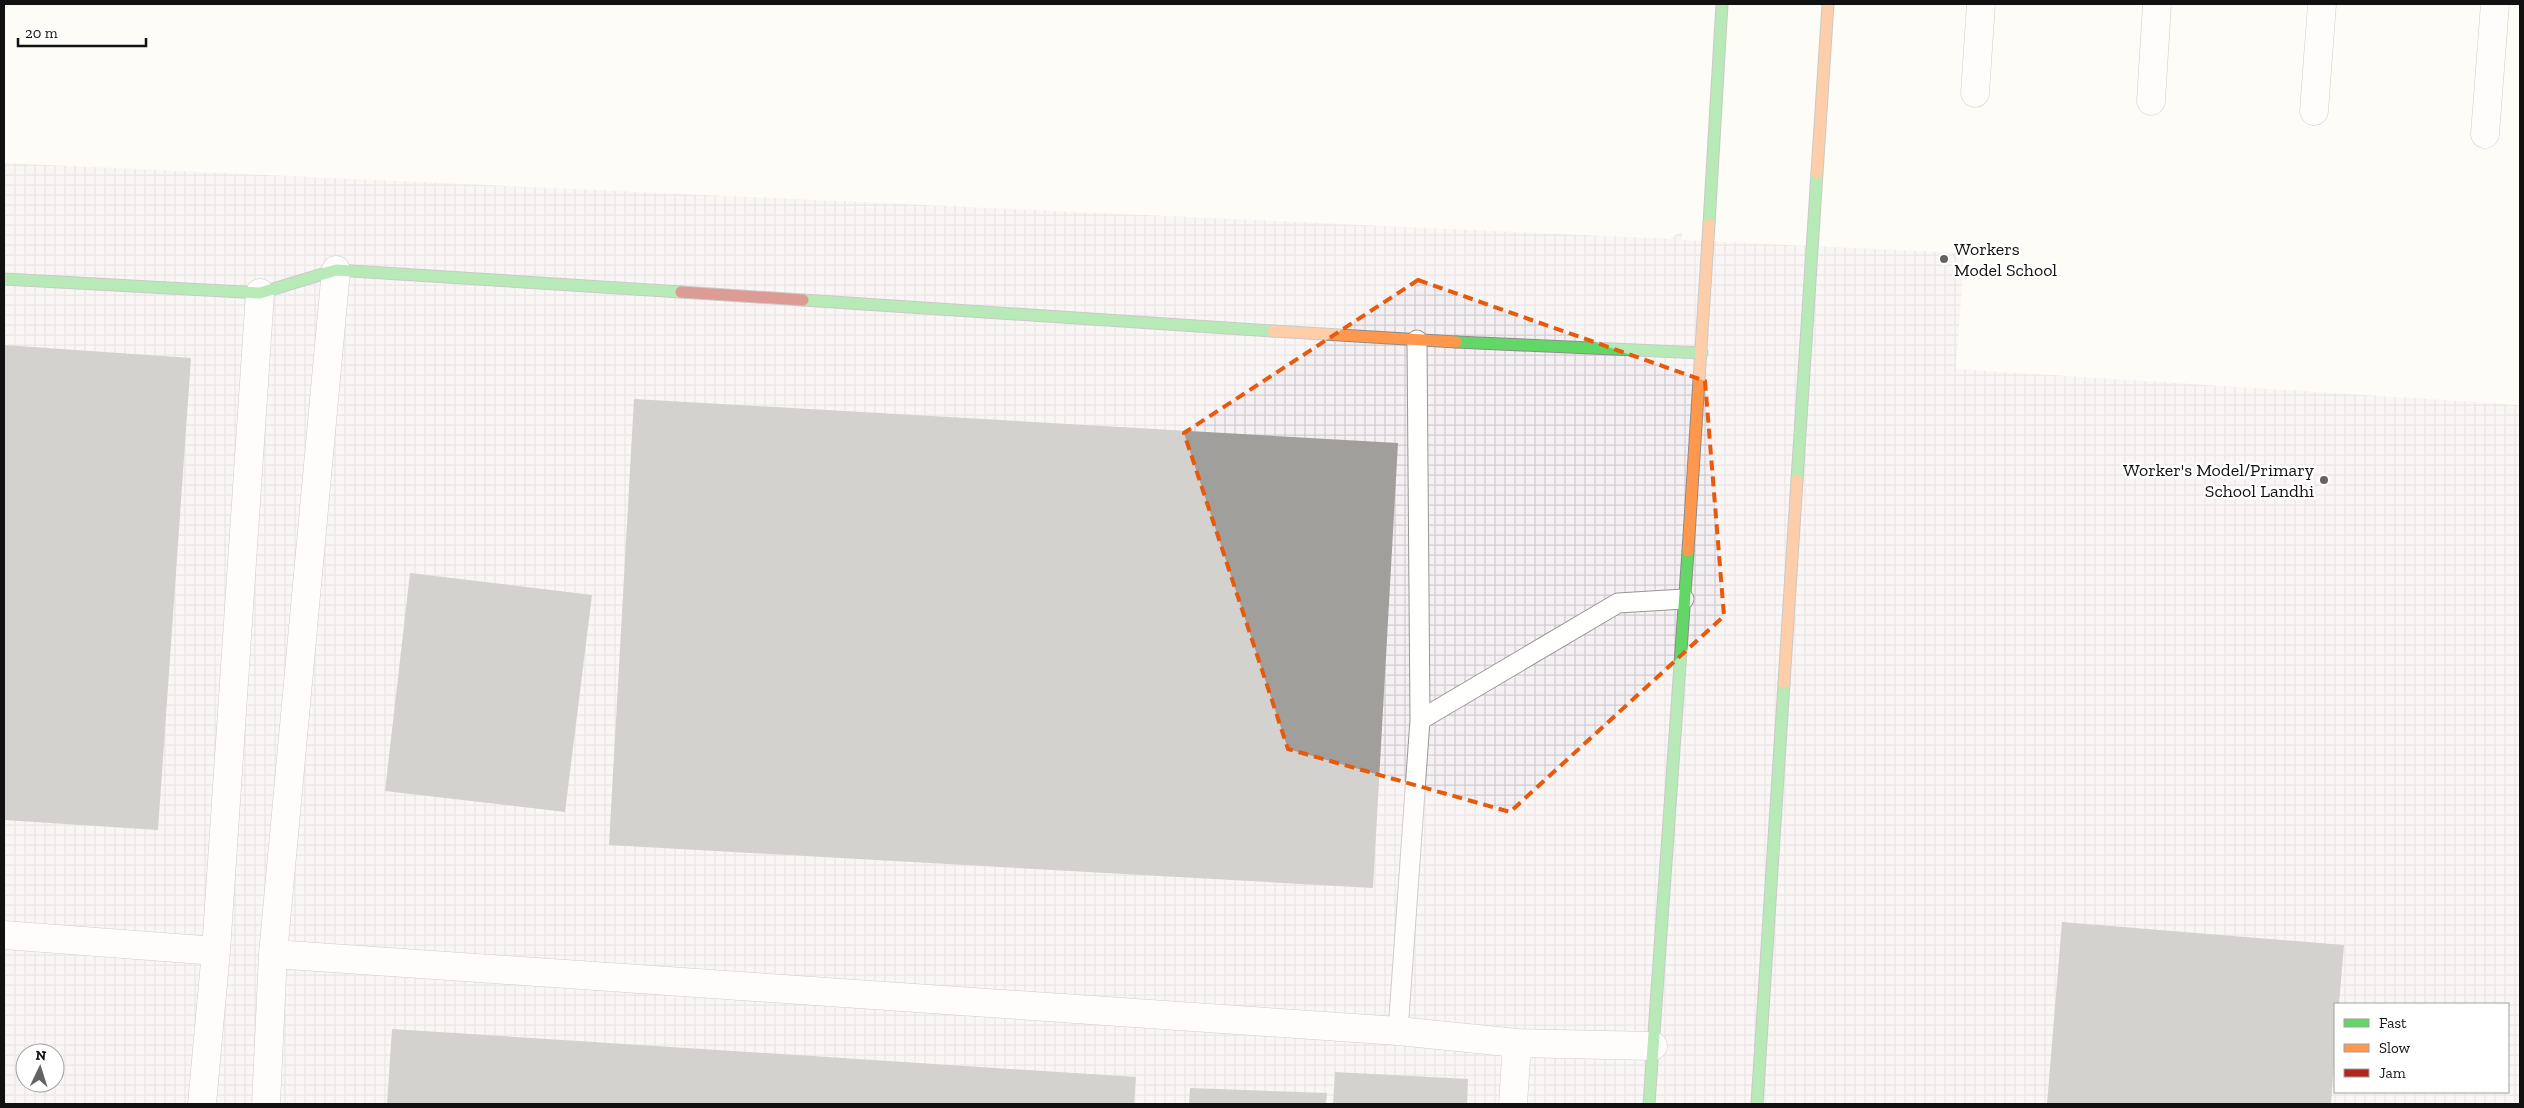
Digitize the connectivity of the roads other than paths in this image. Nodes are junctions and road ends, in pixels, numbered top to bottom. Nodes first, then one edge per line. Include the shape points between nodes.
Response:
1 (1722, 4) edge
2 (1828, 4) edge
3 (1981, 4) edge
4 (2157, 4) edge
5 (2322, 4) edge
6 (2496, 4) edge
7 (1975, 93) dead end
8 (2151, 101) dead end
9 (2314, 112) dead end
10 (2485, 134) dead end
11 (336, 270) junction
12 (4, 279) edge
13 (260, 292) junction
14 (1417, 340) junction
15 (1702, 353) junction
16 (1684, 599) junction
17 (1420, 720) junction
18 (4, 935) edge
19 (216, 951) junction
20 (273, 954) junction
21 (1398, 1031) junction
22 (1517, 1043) junction
23 (1653, 1046) junction
24 (202, 1104) edge
25 (266, 1104) edge
26 (1513, 1104) edge
27 (1649, 1104) edge
28 (1758, 1104) edge

1 - 15 street
2 - 28 street
3 - 7 street
4 - 8 street
5 - 9 street
6 - 10 street
11 - 13 street
11 - 14 street
11 - 20 street
12 - 13 street
13 - 19 street
14 - 15 street
14 - 17 lane
15 - 16 street
16 - 17 lane via 1618,604
16 - 23 street
17 - 21 lane
18 - 19 street
19 - 24 street
20 - 21 street
20 - 25 street
21 - 22 street
22 - 23 street
22 - 26 street
23 - 27 street

